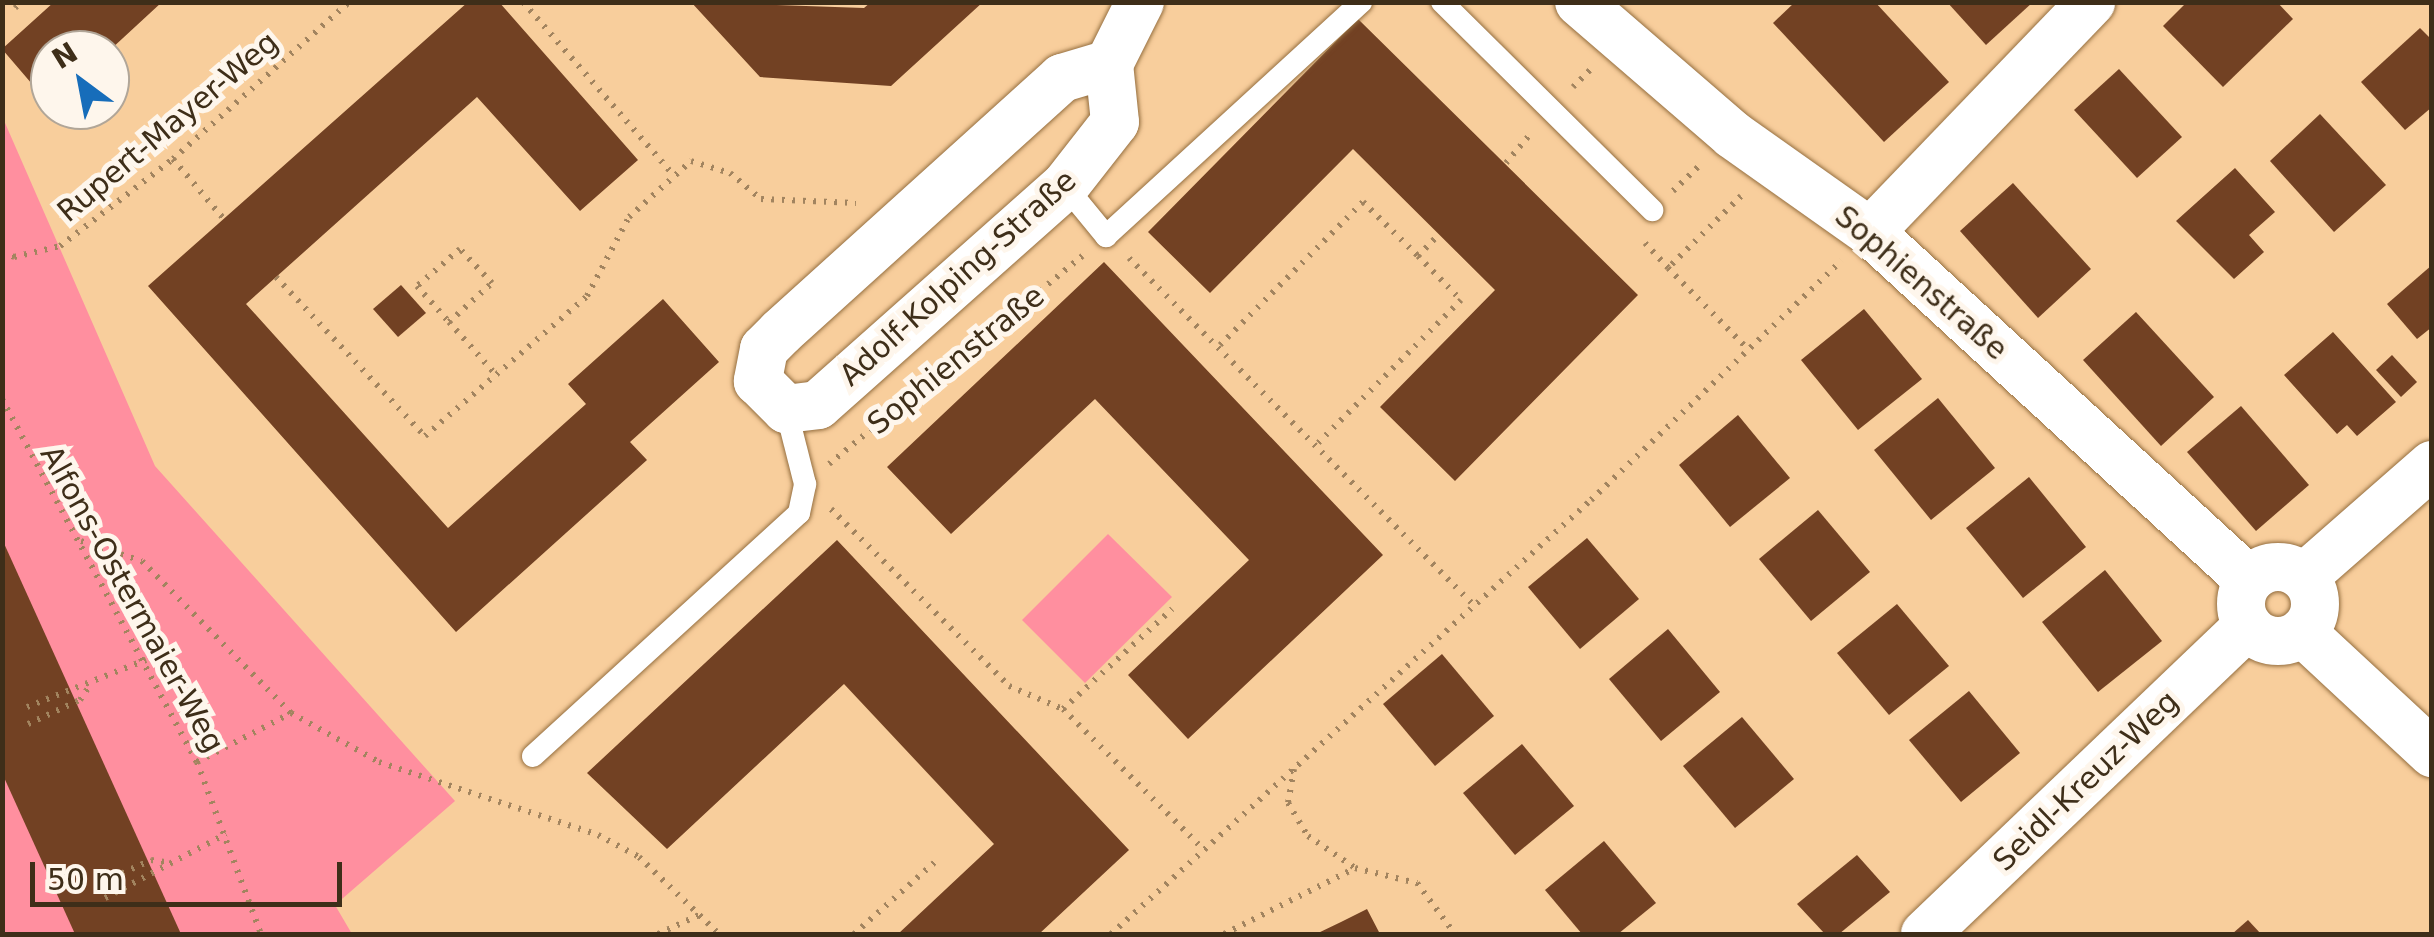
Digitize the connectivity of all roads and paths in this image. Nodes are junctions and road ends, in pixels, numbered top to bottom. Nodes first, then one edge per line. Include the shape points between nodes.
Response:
1 (348, 2) edge
2 (523, 2) edge
3 (1140, 2) edge
4 (1360, 2) edge
5 (1442, 2) edge
6 (2092, 2) edge
7 (1586, 5) edge
8 (1109, 64) junction
9 (173, 159) junction
10 (671, 172) junction
11 (1730, 184) dead end
12 (1065, 186) junction
13 (922, 206) junction
14 (1652, 210) dead end
15 (222, 218) dead end
16 (1870, 232) junction
17 (1439, 234) dead end
18 (1106, 236) junction
19 (2, 253) edge
20 (1418, 256) junction
21 (276, 277) dead end
22 (448, 322) junction
23 (1220, 345) junction
24 (1746, 347) junction
25 (496, 375) junction
26 (2, 399) edge
27 (786, 409) junction
28 (1318, 443) junction
29 (2432, 465) edge
30 (805, 484) junction
31 (80, 541) junction
32 (2304, 577) junction
33 (2249, 580) junction
34 (1474, 606) junction
35 (1172, 609) dead end
36 (2247, 626) junction
37 (2302, 632) junction
38 (146, 660) junction
39 (88, 688) junction
40 (26, 708) dead end
41 (1063, 709) junction
42 (290, 713) junction
43 (28, 724) dead end
44 (2432, 754) edge
45 (533, 756) dead end
46 (198, 762) junction
47 (1295, 768) junction
48 (226, 834) junction
49 (1204, 850) junction
50 (937, 860) dead end
51 (166, 862) junction
52 (1355, 868) junction
53 (103, 882) dead end
54 (105, 898) dead end
55 (701, 914) junction
56 (261, 934) edge
57 (658, 934) edge
58 (718, 934) edge
59 (854, 934) edge
60 (1111, 934) edge
61 (1224, 934) edge
62 (1456, 934) edge
63 (1924, 934) edge

1 - 9 path, Rupert-Mayer-Weg
2 - 10 path
3 - 8 street
4 - 18 lane
5 - 14 lane
6 - 16 street
7 - 16 street, Sophienstraße via 1725,154
8 - 12 street, Adolf-Kolping-Straße via 1115,122
8 - 13 street via 1062,78
9 - 15 path
9 - 19 path, Rupert-Mayer-Weg via 60,246 14,257
10 - 13 path via 691,161 730,173 761,199
10 - 25 path via 629,216 587,296
11 - 24 path via 1743,195 1668,268
12 - 18 lane
12 - 27 street, Adolf-Kolping-Straße via 818,406
13 - 27 street via 764,349 758,380
16 - 24 path
16 - 33 street, Sophienstraße
17 - 20 path
18 - 23 path
18 - 30 path, Sophienstraße
20 - 23 path via 1363,202
20 - 28 path via 1462,300
21 - 25 path via 425,436
22 - 22 path via 417,286 460,248 492,283
22 - 25 path
23 - 28 path
24 - 34 path
26 - 31 path, Alfons-Ostermaier-Weg
27 - 30 lane
28 - 34 path
29 - 32 street
30 - 41 path via 1010,686
30 - 45 lane via 798,514
31 - 38 path, Alfons-Ostermaier-Weg
31 - 42 path via 142,561
32 - 33 street via 2270,567
32 - 37 street via 2315,599
33 - 36 street via 2240,603
34 - 47 path
35 - 41 path
36 - 37 street via 2267,640
36 - 63 street, Seidl-Kreuz-Weg
37 - 44 street
38 - 39 path
38 - 46 path, Alfons-Ostermaier-Weg
39 - 40 path via 74,686
39 - 43 path via 80,700
41 - 49 path
42 - 46 path
42 - 55 path via 379,762 598,835 639,857
46 - 48 path, Alfons-Ostermaier-Weg
47 - 49 path
47 - 52 path via 1288,804 1308,836
48 - 51 path
48 - 56 path, Alfons-Ostermaier-Weg
49 - 60 path
50 - 59 path
51 - 53 path via 150,860
51 - 54 path via 157,874
52 - 61 path
52 - 62 path via 1418,883
55 - 57 path
55 - 58 path

